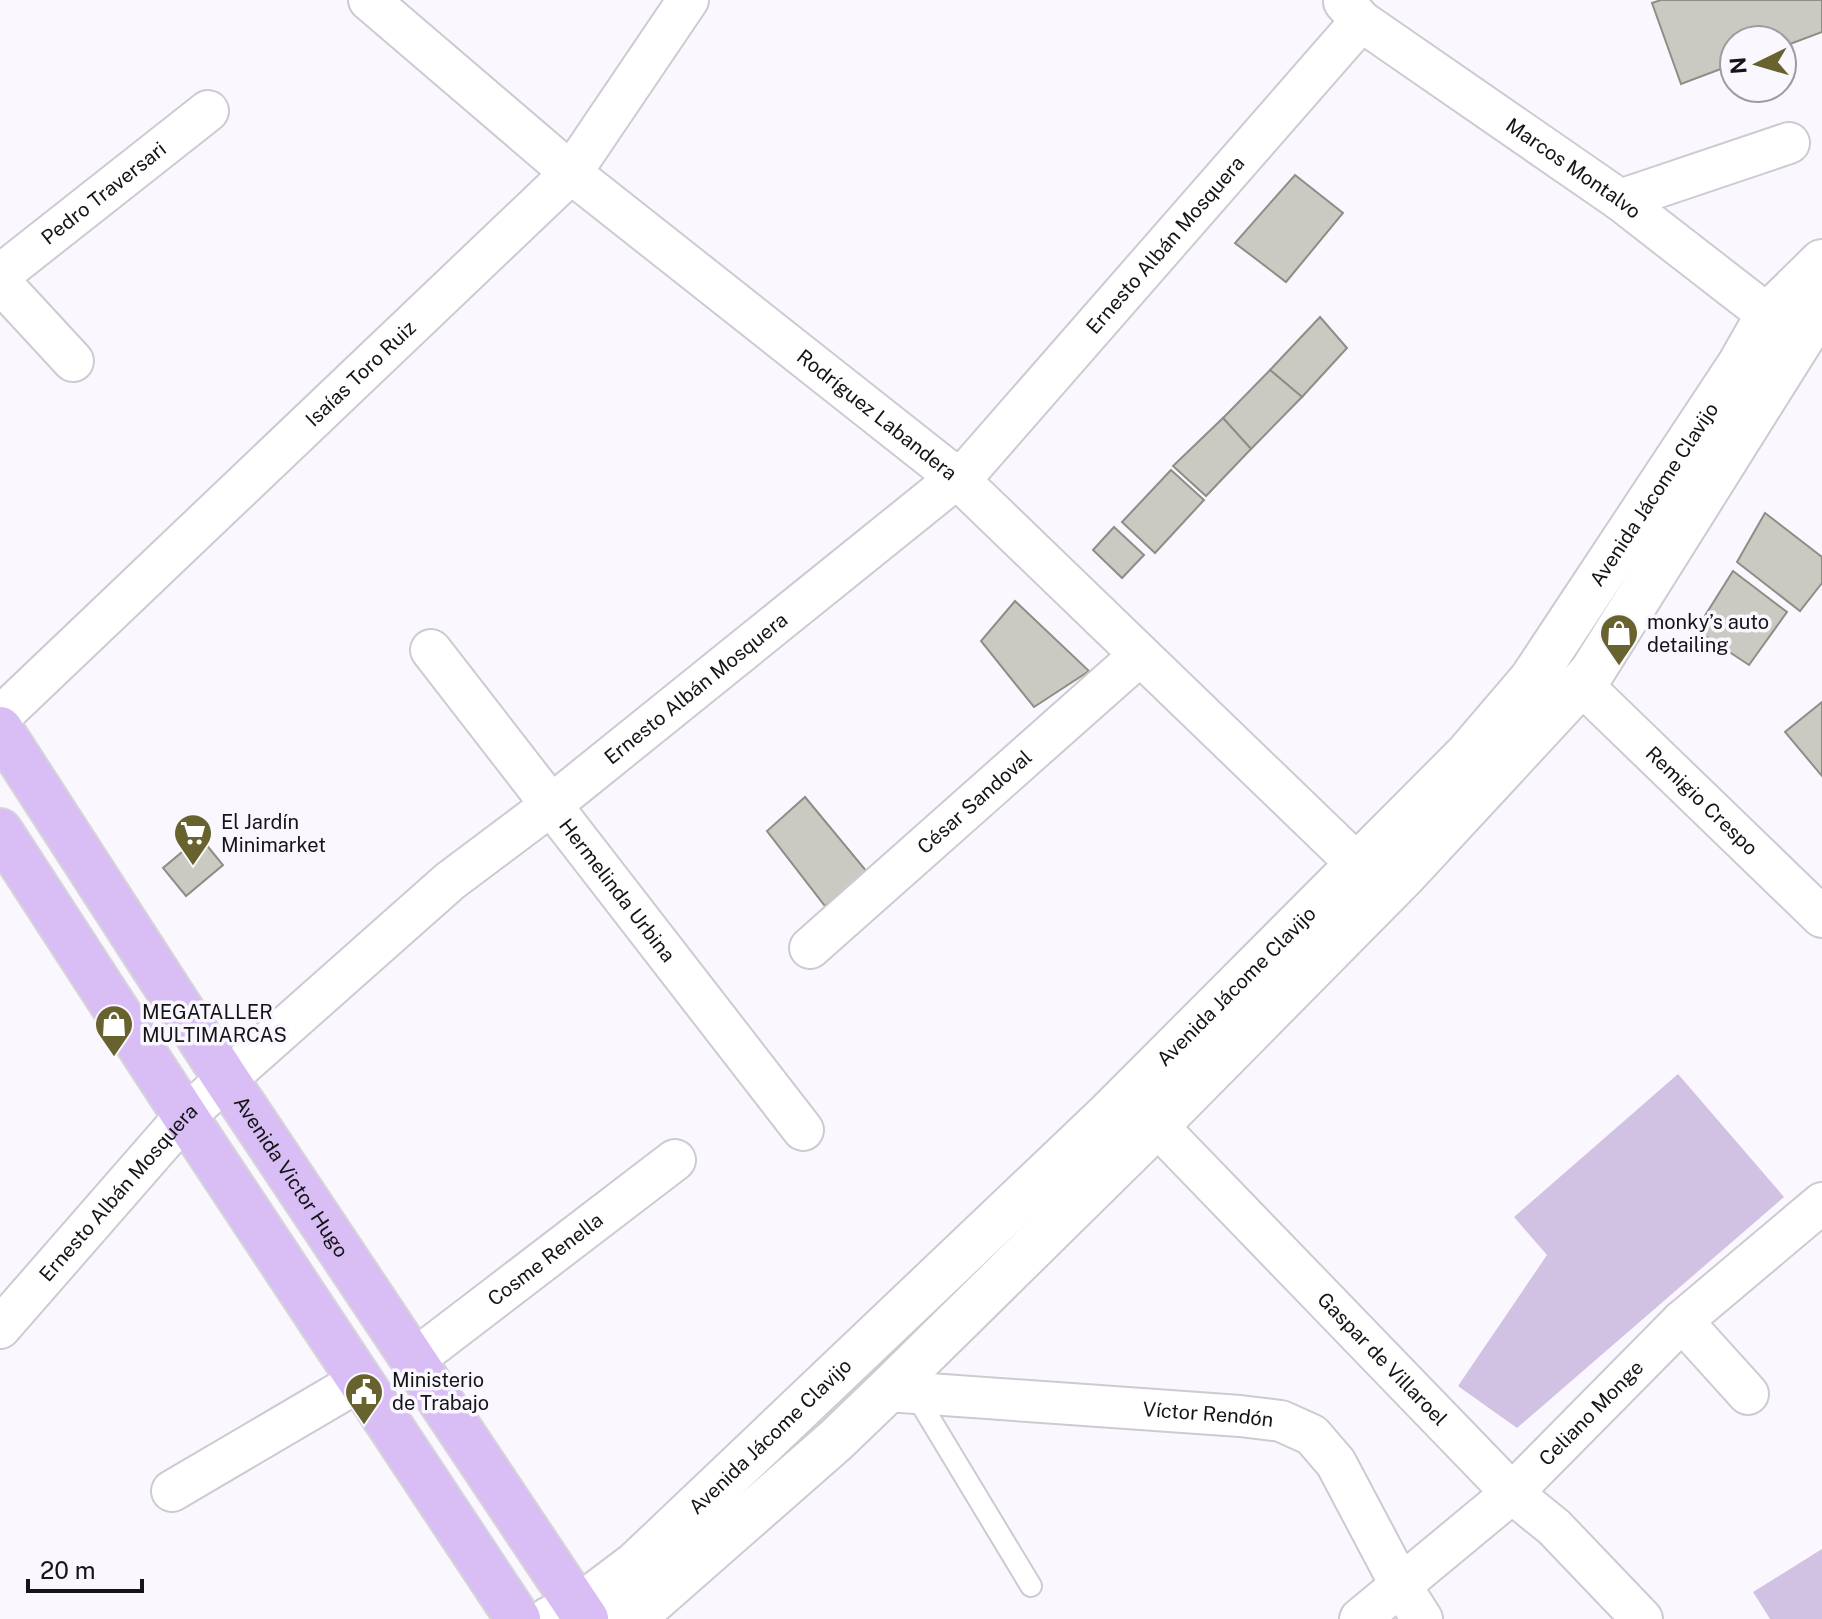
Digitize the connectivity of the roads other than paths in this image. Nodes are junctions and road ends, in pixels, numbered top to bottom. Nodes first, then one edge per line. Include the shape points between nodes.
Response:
1 (369, 0) edge
2 (688, 0) edge
3 (1352, 10) edge
4 (208, 111) dead end
5 (1789, 143) dead end
6 (571, 173) junction
7 (1620, 200) junction
8 (1822, 262) edge
9 (0, 275) edge
10 (0, 282) edge
11 (1799, 320) edge
12 (73, 361) dead end
13 (957, 478) junction
14 (431, 650) dead end
15 (1139, 656) junction
16 (1581, 684) junction
17 (0, 717) edge
18 (0, 729) edge
19 (550, 806) junction
20 (0, 831) edge
21 (1356, 863) junction
22 (1822, 917) edge
23 (810, 948) dead end
24 (226, 1079) junction
25 (1141, 1111) junction
26 (185, 1116) junction
27 (803, 1130) dead end
28 (675, 1160) dead end
29 (1822, 1203) edge
30 (1682, 1321) junction
31 (0, 1328) edge
32 (415, 1359) junction
33 (361, 1380) junction
34 (901, 1393) junction
35 (1748, 1394) dead end
36 (172, 1491) dead end
37 (1512, 1493) junction
38 (1031, 1586) dead end
39 (1412, 1603) edge
40 (572, 1615) edge
41 (518, 1619) edge
42 (628, 1619) edge
43 (1360, 1619) edge
44 (1642, 1619) edge

1 - 6 street, Rodríguez Labandera
2 - 6 street, Isaías Toro Ruiz
3 - 7 street, Marcos Montalvo
3 - 13 street, Ernesto Albán Mosquera via 1002,432
4 - 9 street, Pedro Traversari
5 - 7 street
6 - 13 street, Rodríguez Labandera
6 - 17 street, Isaías Toro Ruiz
7 - 11 street, Marcos Montalvo
8 - 11 street, Avenida Jácome Clavijo
10 - 12 street
11 - 16 street, Avenida Jácome Clavijo
11 - 21 street, Avenida Jácome Clavijo via 1739,366 1532,679 1467,755
13 - 15 street, Rodríguez Labandera
13 - 19 street, Ernesto Albán Mosquera
14 - 19 street, Hermelinda Urbina
15 - 21 street, Rodríguez Labandera
15 - 23 street, César Sandoval
16 - 22 street, Remigio Crespo
16 - 25 street, Avenida Jácome Clavijo via 1404,875
18 - 24 main road, Avenida Victor Hugo
19 - 24 street, Ernesto Albán Mosquera via 450,881
19 - 27 street, Hermelinda Urbina
20 - 26 main road
21 - 25 street, Avenida Jácome Clavijo
24 - 26 street, Ernesto Albán Mosquera
24 - 32 main road, Avenida Victor Hugo
25 - 34 street, Avenida Jácome Clavijo
25 - 37 street, Gaspar de Villaroel
25 - 40 street, Avenida Jácome Clavijo via 636,1564
26 - 31 street, Ernesto Albán Mosquera
26 - 33 main road
28 - 32 street, Cosme Renella
29 - 30 street, Celiano Monge
30 - 35 street
30 - 37 street, Celiano Monge
32 - 40 main road, Avenida Victor Hugo
33 - 36 street
33 - 41 main road
34 - 38 lane
34 - 39 street, Víctor Rendón via 1281,1421 1312,1435 1336,1463
34 - 42 street, Avenida Jácome Clavijo via 825,1450
37 - 39 street, Celiano Monge
37 - 44 street, Gaspar de Villaroel via 1554,1527
39 - 43 street, Celiano Monge

